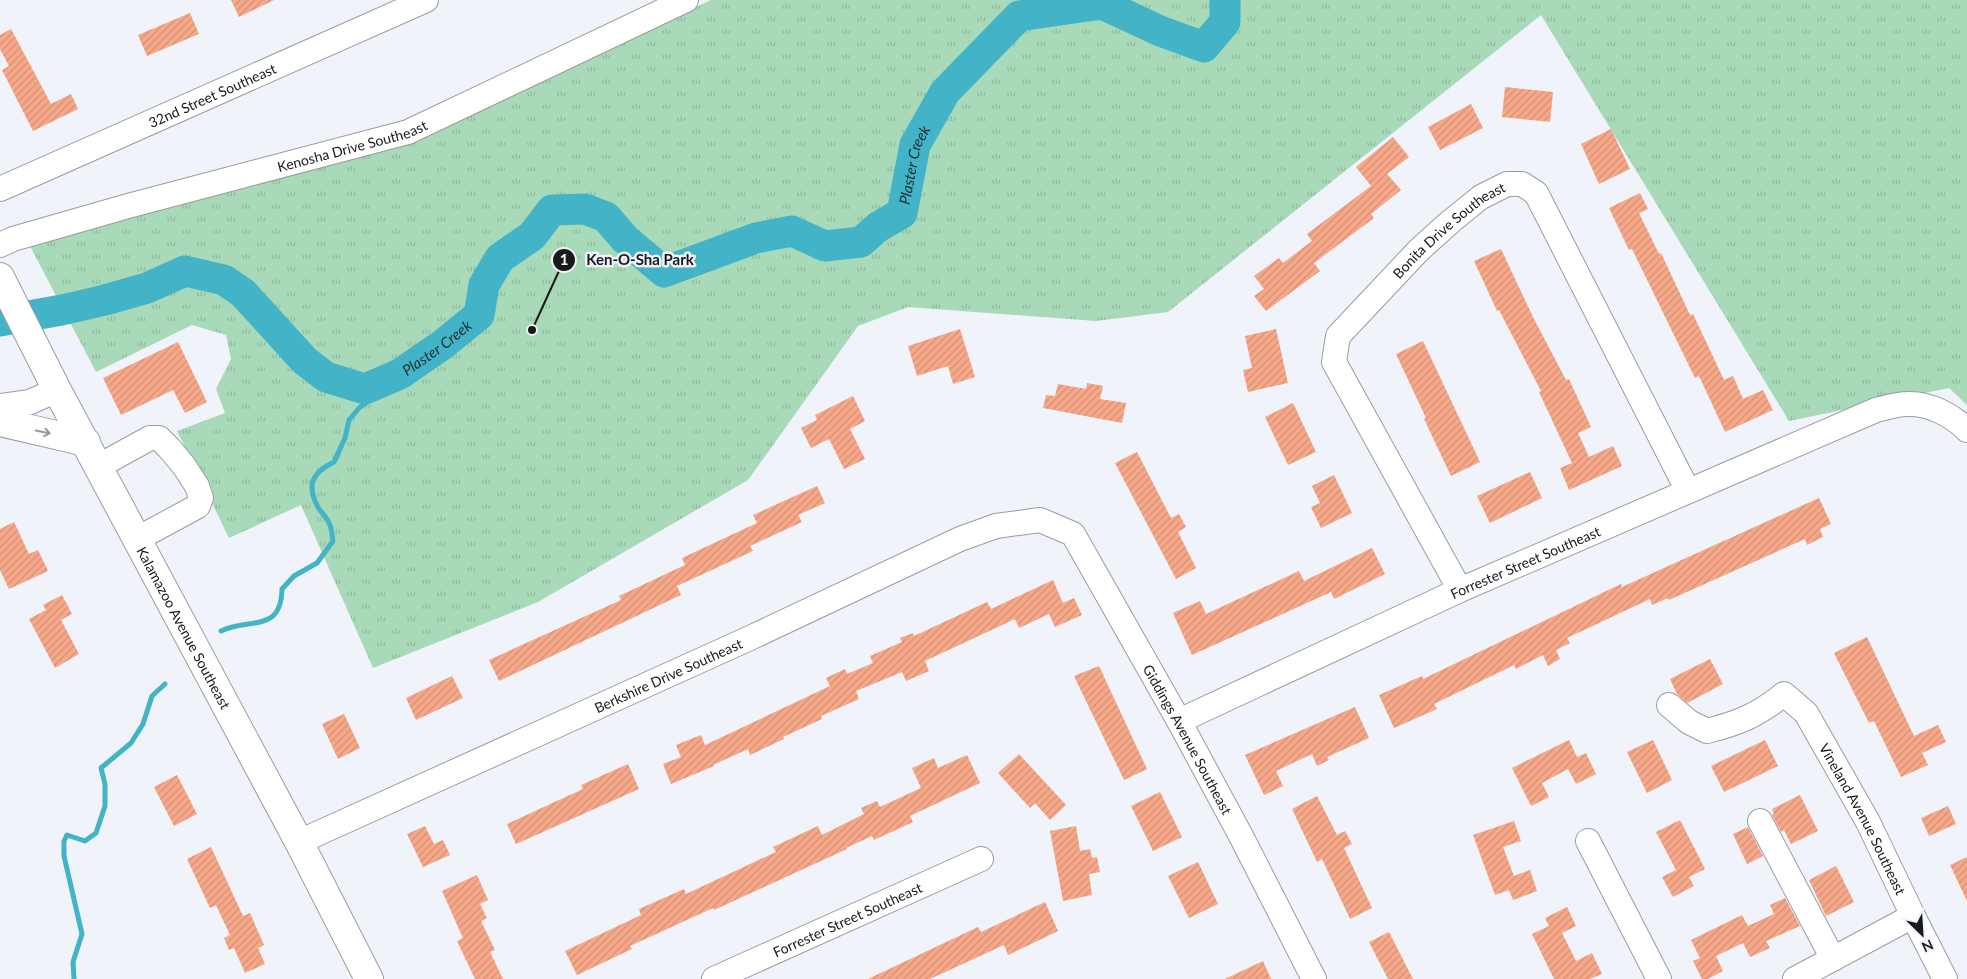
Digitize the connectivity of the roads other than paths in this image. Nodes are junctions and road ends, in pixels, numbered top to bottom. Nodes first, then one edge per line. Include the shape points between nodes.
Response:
1 (426, 0) edge
2 (686, 0) edge
3 (0, 189) edge
4 (0, 245) edge
5 (4, 285) edge
6 (57, 390) junction
7 (0, 406) edge
8 (0, 422) edge
9 (1967, 430) edge
10 (86, 442) junction
11 (99, 466) junction
12 (1688, 491) junction
13 (1040, 520) joint
14 (137, 539) junction
15 (1460, 590) junction
16 (1669, 705) dead end
17 (1179, 721) junction
18 (1760, 821) dead end
19 (1588, 841) dead end
20 (299, 842) junction
21 (980, 859) dead end
22 (1913, 916) junction
23 (1832, 959) junction
24 (369, 979) edge
25 (714, 979) edge
26 (1314, 979) edge
27 (1659, 979) edge
28 (1795, 979) edge
29 (1946, 979) edge

1 - 3 street, 32nd Street Southeast
2 - 4 street, Kenosha Drive Southeast via 408,132 128,206
5 - 6 main road, Kalamazoo Avenue Southeast
6 - 7 street via 30,402
6 - 10 main road, Kalamazoo Avenue Southeast
8 -> 10 main road
9 - 12 street, Forrester Street Southeast via 1952,417 1917,404 1876,410
10 - 11 main road, Kalamazoo Avenue Southeast
11 - 14 main road, Kalamazoo Avenue Southeast
11 - 14 street via 150,438 159,438 197,486 201,498 198,506
12 - 15 street, Forrester Street Southeast
12 - 15 street, Bonita Drive Southeast via 1536,193 1522,184 1507,184 1481,197 1450,222 1371,299 1338,336 1334,362
13 - 17 street, Giddings Avenue Southeast via 1073,534
13 - 20 street, Berkshire Drive Southeast via 996,526 960,540
14 - 20 main road, Kalamazoo Avenue Southeast
15 - 17 street, Forrester Street Southeast
16 - 22 street, Vineland Avenue Southeast via 1689,722 1707,731 1732,725 1765,709 1784,694 1806,713 1868,822
17 - 26 street, Giddings Avenue Southeast
18 - 23 street
19 - 27 street
20 - 24 main road, Kalamazoo Avenue Southeast
21 - 25 street, Forrester Street Southeast
22 - 23 street
22 - 29 street, Vineland Avenue Southeast
23 - 28 street

